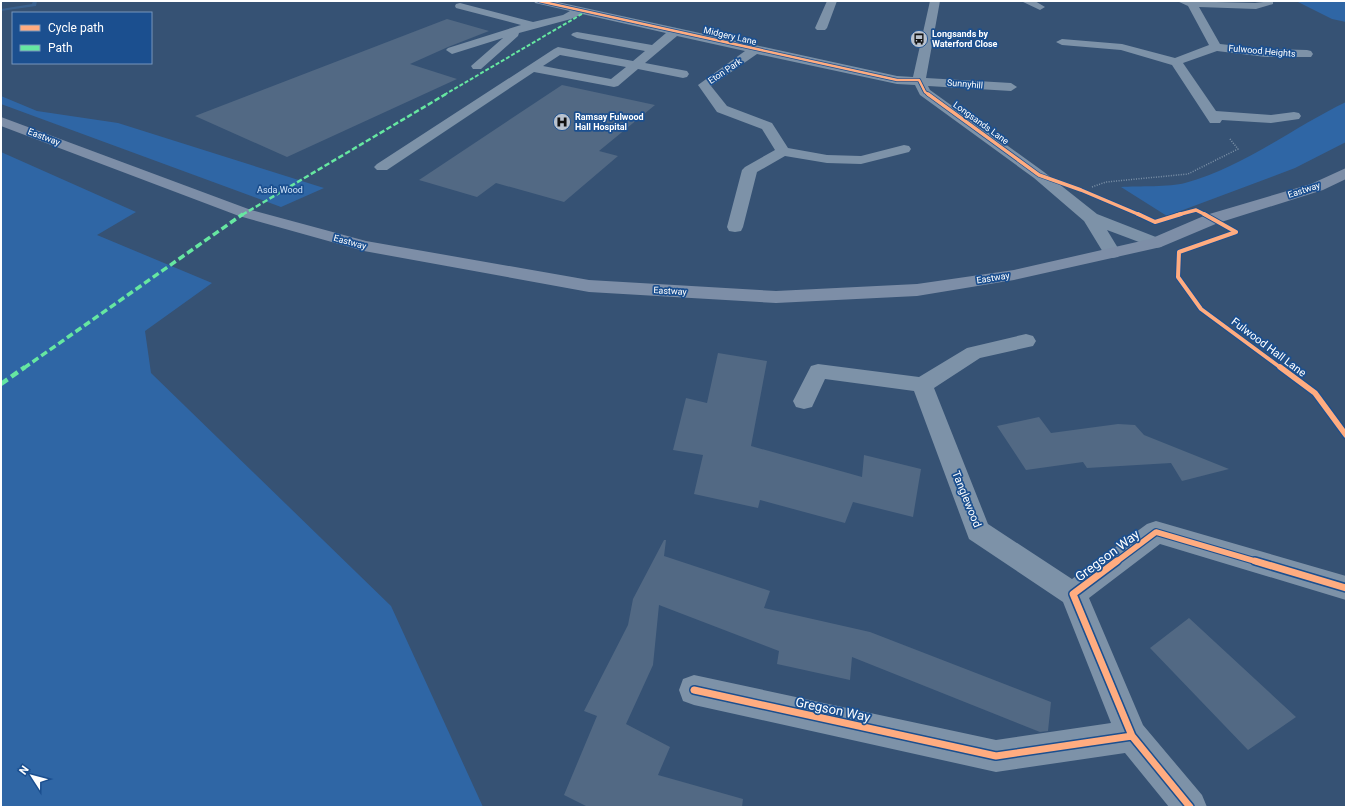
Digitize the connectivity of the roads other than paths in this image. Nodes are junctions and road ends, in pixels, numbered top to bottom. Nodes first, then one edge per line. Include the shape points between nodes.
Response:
1 (539, 1) edge
2 (832, 1) edge
3 (935, 1) edge
4 (1026, 1) edge
5 (554, 2) edge
6 (1187, 2) edge
7 (1269, 2) edge
8 (460, 6) dead end
9 (1040, 7) dead end
10 (581, 10) junction
11 (533, 25) junction
12 (821, 28) dead end
13 (519, 29) junction
14 (676, 31) junction
15 (577, 35) dead end
16 (1062, 42) dead end
17 (1216, 47) junction
18 (656, 49) junction
19 (452, 50) dead end
20 (755, 50) junction
21 (1307, 54) dead end
22 (1176, 62) junction
23 (638, 65) junction
24 (477, 66) dead end
25 (532, 68) junction
26 (684, 74) dead end
27 (919, 80) junction
28 (1010, 87) dead end
29 (1294, 116) dead end
30 (1, 121) edge
31 (904, 149) dead end
32 (783, 151) junction
33 (382, 167) dead end
34 (1346, 173) edge
35 (1091, 218) junction
36 (735, 227) dead end
37 (1155, 243) junction
38 (1112, 253) junction
39 (1026, 341) dead end
40 (922, 385) junction
41 (804, 401) dead end
42 (1346, 588) edge
43 (1073, 594) junction
44 (694, 690) dead end
45 (1132, 736) junction
46 (1190, 807) edge

1 - 5 street, Midgery Lane
2 - 12 street
3 - 27 street
4 - 9 street
5 - 10 street, Midgery Lane
6 - 7 street, Fulwood Heights via 1256,6
6 - 17 street, Fulwood Heights
8 - 11 street
10 - 11 street via 566,17
10 - 14 street, Midgery Lane
11 - 13 street
13 - 19 street
13 - 24 street
14 - 18 street
14 - 20 street, Midgery Lane
15 - 18 street
16 - 22 street via 1122,47
17 - 21 street, Fulwood Heights via 1266,53
17 - 22 street, Fulwood Heights
18 - 23 street
20 - 27 street, Midgery Lane via 897,80
20 - 32 street, Eton Park via 704,85 722,109 767,126
22 - 29 street via 1213,118 1271,119
23 - 25 street via 558,52
23 - 25 street via 614,83
23 - 26 street
25 - 33 street
27 - 28 street, Sunnyhill
27 - 35 street, Longsands Lane via 925,92 1039,175
30 - 38 main road, Eastway via 260,218 364,246 589,286 776,297 917,290 1014,275
31 - 32 street via 861,160 827,159
32 - 36 street via 750,170
34 - 37 main road, Eastway via 1317,187 1212,219
35 - 37 street, Longsands Lane
35 - 38 street, Longsands Lane
37 - 38 main road, Eastway
39 - 40 street via 974,353
40 - 41 street via 818,371
40 - 43 street, Tanglewood via 978,531
42 - 43 street, Gregson Way via 1156,532
43 - 45 street, Gregson Way
44 - 45 street, Gregson Way via 996,756
45 - 46 street, Gregson Way

